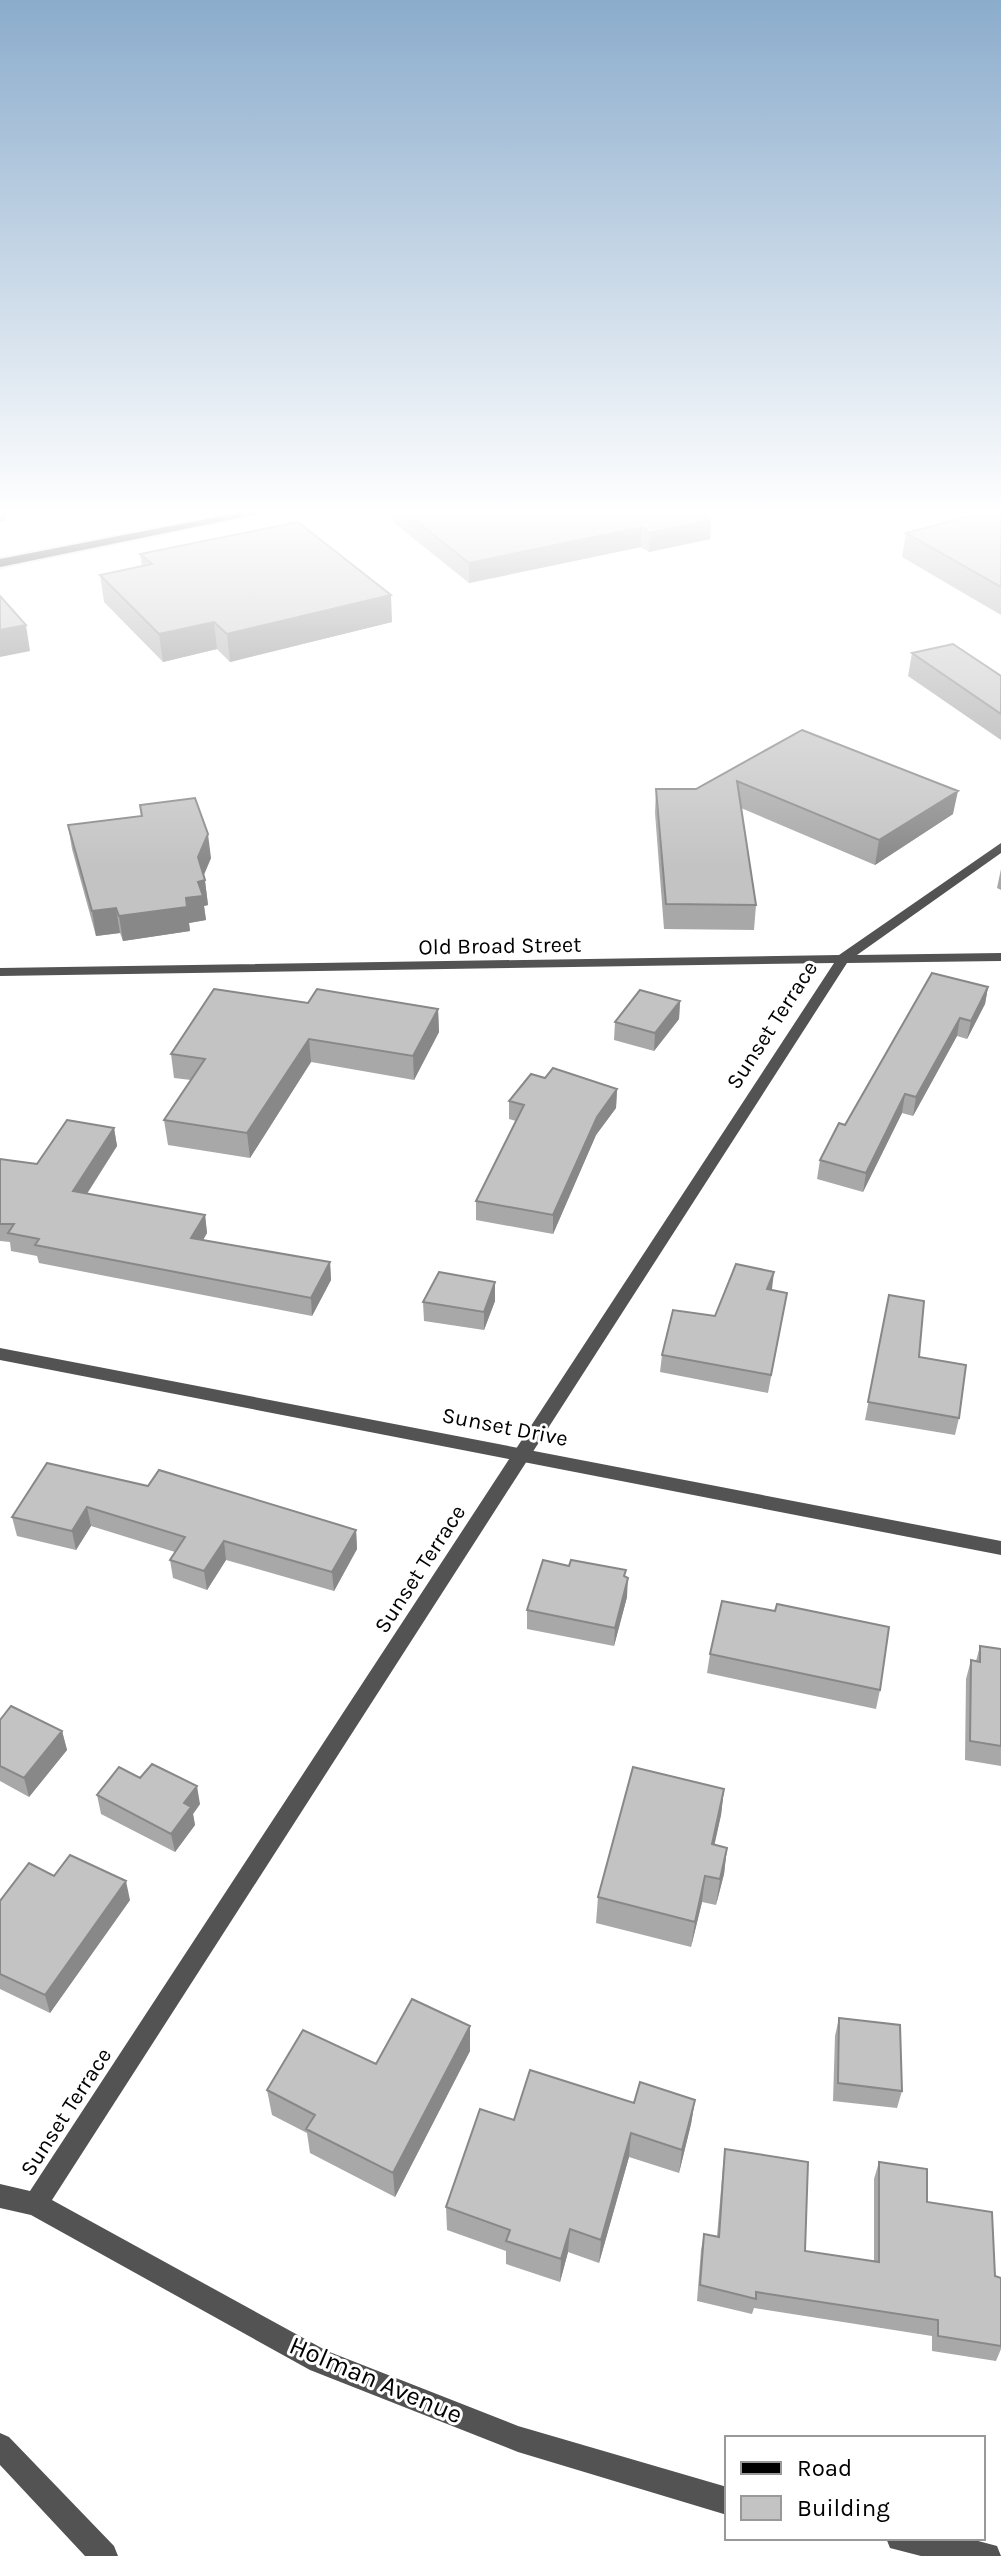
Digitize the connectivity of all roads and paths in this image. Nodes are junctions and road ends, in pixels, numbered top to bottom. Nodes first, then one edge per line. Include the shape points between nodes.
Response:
1 (1001, 847) edge
2 (1001, 957) edge
3 (843, 959) junction
4 (0, 972) edge
5 (0, 1354) edge
6 (524, 1455) junction
7 (1001, 1548) edge
8 (0, 2196) edge
9 (35, 2204) junction
10 (0, 2446) edge
11 (725, 2500) edge
12 (910, 2540) edge
13 (104, 2556) edge
14 (987, 2556) edge

1 - 3 street
2 - 3 street, Old Broad Street
3 - 4 street, Old Broad Street
3 - 6 street, Sunset Terrace
5 - 6 street, Sunset Drive
6 - 7 street, Sunset Drive
6 - 9 street, Sunset Terrace
8 - 9 street, Holman Avenue
9 - 11 street, Holman Avenue via 319,2361 518,2439
10 - 13 street
12 - 14 street

